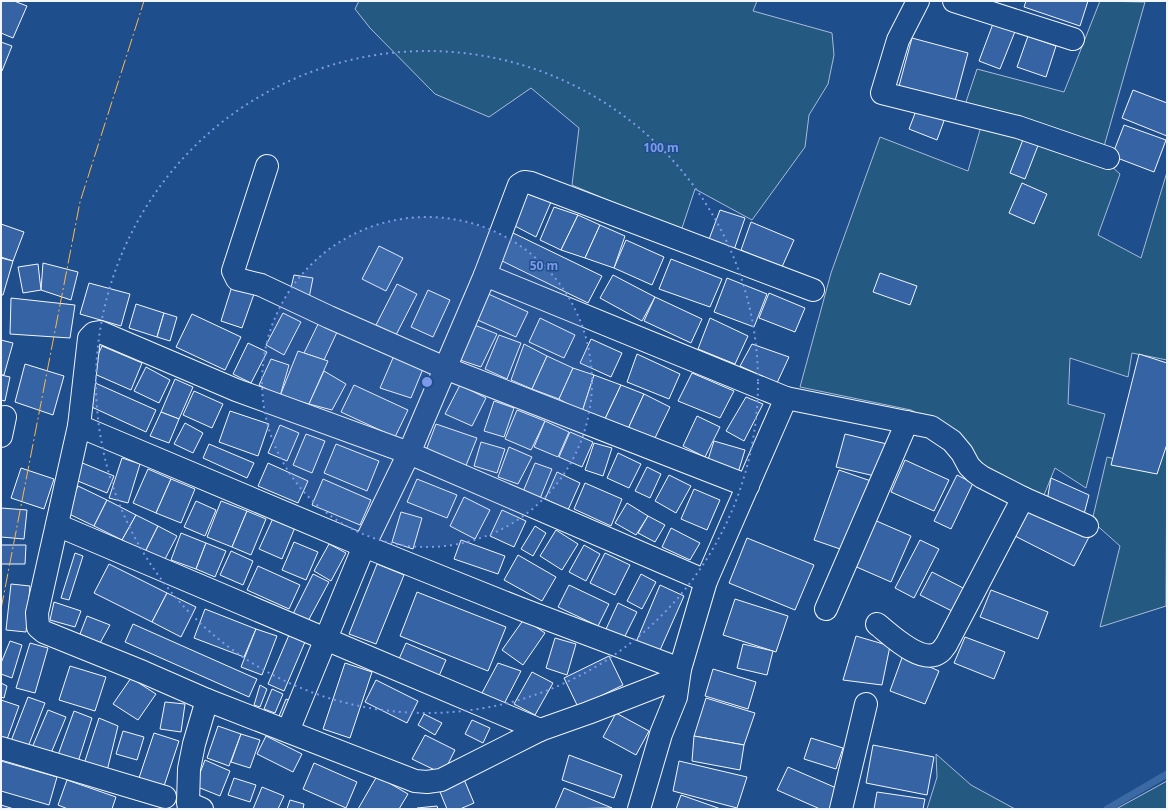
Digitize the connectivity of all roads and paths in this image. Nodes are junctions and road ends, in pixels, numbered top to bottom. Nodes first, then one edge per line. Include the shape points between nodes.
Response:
1 (918, 1) edge
2 (954, 1) edge
3 (1073, 40) dead end
4 (1108, 158) dead end
5 (267, 166) dead end
6 (485, 274) junction
7 (813, 290) dead end
8 (445, 368) junction
9 (786, 398) junction
10 (907, 422) junction
11 (79, 426) junction
12 (408, 454) junction
13 (748, 486) junction
14 (1023, 498) junction
15 (57, 525) junction
16 (1087, 526) dead end
17 (364, 546) junction
18 (706, 580) junction
19 (826, 609) dead end
20 (877, 624) dead end
21 (327, 639) junction
22 (679, 674) junction
23 (208, 700) junction
24 (866, 704) dead end
25 (540, 730) junction
26 (288, 731) junction
27 (1, 748) edge
28 (165, 797) dead end
29 (202, 809) edge
30 (639, 809) edge
31 (842, 809) edge

1 - 4 street via 898,40 882,93 1018,127
2 - 3 street
5 - 8 street via 233,271 237,279 261,285
6 - 7 street via 519,185 524,182
6 - 8 street
6 - 9 street
8 - 12 street
8 - 13 street
9 - 10 street
9 - 13 street
10 - 14 street via 931,427 943,434 952,440 975,472
10 - 19 street
11 - 12 street via 89,338 100,332 236,390
11 - 15 street
11 - 17 street
12 - 17 street
12 - 18 street
13 - 18 street
14 - 16 street
14 - 20 street via 940,652 928,656 914,652
15 - 21 street
15 - 23 street via 37,613 38,627 44,632
17 - 21 street
17 - 22 street
18 - 22 street
21 - 25 street
21 - 26 street
22 - 25 street via 588,713
22 - 30 street via 676,697 661,734
23 - 26 street
23 - 29 street via 189,769 188,803
24 - 31 street
25 - 26 street via 441,780 427,782 415,781
27 - 28 street

